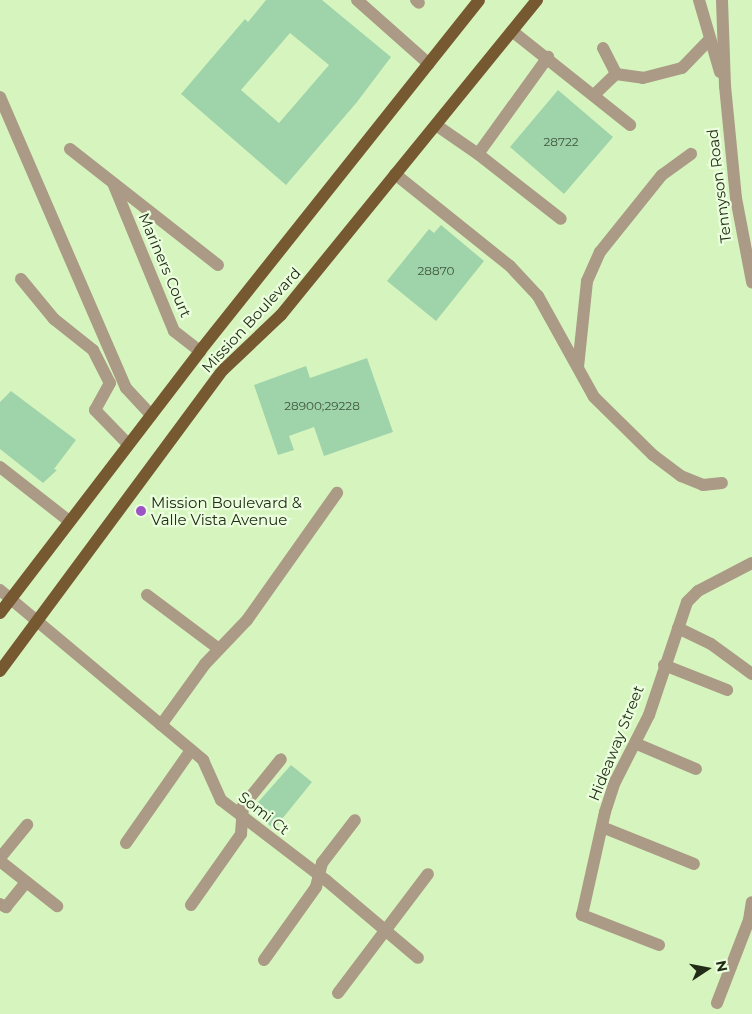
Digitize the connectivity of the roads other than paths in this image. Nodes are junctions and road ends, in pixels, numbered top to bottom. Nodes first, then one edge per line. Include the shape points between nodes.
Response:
1 (357, 0) edge
2 (479, 0) edge
3 (537, 0) edge
4 (699, 0) edge
5 (722, 0) edge
6 (512, 31) junction
7 (710, 39) junction
8 (603, 48) dead end
9 (548, 57) junction
10 (429, 64) junction
11 (616, 74) junction
12 (725, 86) junction
13 (594, 95) junction
14 (0, 97) edge
15 (436, 124) junction
16 (630, 125) dead end
17 (70, 149) dead end
18 (478, 154) junction
19 (691, 154) dead end
20 (396, 174) junction
21 (113, 183) junction
22 (561, 219) dead end
23 (218, 265) dead end
24 (21, 279) dead end
25 (752, 282) edge
26 (200, 351) junction
27 (578, 366) junction
28 (151, 415) junction
29 (128, 444) junction
30 (0, 467) edge
31 (722, 482) dead end
32 (337, 492) dead end
33 (70, 521) junction
34 (752, 563) edge
35 (0, 590) edge
36 (147, 595) dead end
37 (11, 598) junction
38 (0, 613) edge
39 (38, 619) junction
40 (678, 628) junction
41 (219, 649) junction
42 (664, 665) junction
43 (0, 670) edge
44 (752, 674) edge
45 (727, 690) dead end
46 (161, 725) junction
47 (637, 744) junction
48 (191, 750) junction
49 (281, 759) dead end
50 (696, 769) dead end
51 (244, 819) junction
52 (354, 820) dead end
53 (27, 825) dead end
54 (602, 828) junction
55 (126, 843) dead end
56 (0, 860) edge
57 (694, 864) dead end
58 (428, 874) dead end
59 (320, 876) junction
60 (26, 882) junction
61 (752, 902) edge
62 (0, 904) edge
63 (191, 904) dead end
64 (57, 906) dead end
65 (387, 931) junction
66 (659, 945) dead end
67 (418, 958) dead end
68 (264, 960) dead end
69 (338, 993) dead end
70 (717, 1003) dead end

1 - 10 street
2 - 10 main road, Mission Boulevard
3 - 6 main road, Mission Boulevard
4 - 7 street, Tennyson Road
5 - 12 street, Tennyson Road
6 - 9 street
6 - 15 main road, Mission Boulevard
7 - 11 street via 682,68 643,78
7 - 12 street, Tennyson Road
8 - 11 street
9 - 13 street
9 - 18 street
10 - 26 main road, Mission Boulevard
11 - 13 street
12 - 25 street, Tennyson Road via 739,226
13 - 16 street
14 - 28 street via 126,388
15 - 18 street
15 - 20 main road, Mission Boulevard
17 - 21 street, Mariners Court
18 - 22 street
19 - 27 street via 662,175 600,252 587,281
20 - 27 street via 510,266 538,296
20 - 39 main road, Mission Boulevard via 281,315 223,370
21 - 23 street, Mariners Court
21 - 26 street, Mariners Court via 174,330
24 - 29 street via 54,319 93,350 110,383 95,410
26 - 28 main road, Mission Boulevard
27 - 31 street via 594,396 653,455 681,476 703,485
28 - 29 main road, Mission Boulevard
29 - 33 main road, Mission Boulevard
30 - 33 street
32 - 41 street via 247,620
33 - 37 main road, Mission Boulevard
34 - 40 street, Hideaway Street via 698,592 687,602
35 - 37 street, Somi Ct
36 - 41 street
37 - 38 main road, Mission Boulevard
37 - 39 street, Somi Ct
39 - 43 main road, Mission Boulevard
39 - 46 street, Somi Ct
40 - 42 street, Hideaway Street
40 - 44 street via 711,644
41 - 46 street
42 - 45 street
42 - 47 street, Hideaway Street
46 - 48 street, Somi Ct
47 - 50 street
47 - 54 street, Hideaway Street via 615,782
48 - 51 street, Somi Ct via 203,760 221,800
48 - 55 street
49 - 51 street via 243,806
51 - 59 street, Somi Ct
51 - 63 street via 241,834
52 - 59 street via 322,863
53 - 56 street
54 - 57 street
54 - 66 street, Hideaway Street via 582,915
56 - 60 street
58 - 65 street
59 - 65 street, Somi Ct
59 - 68 street via 316,887
60 - 62 street via 6,907
60 - 64 street
61 - 70 street via 749,920
65 - 67 street, Somi Ct
65 - 69 street

